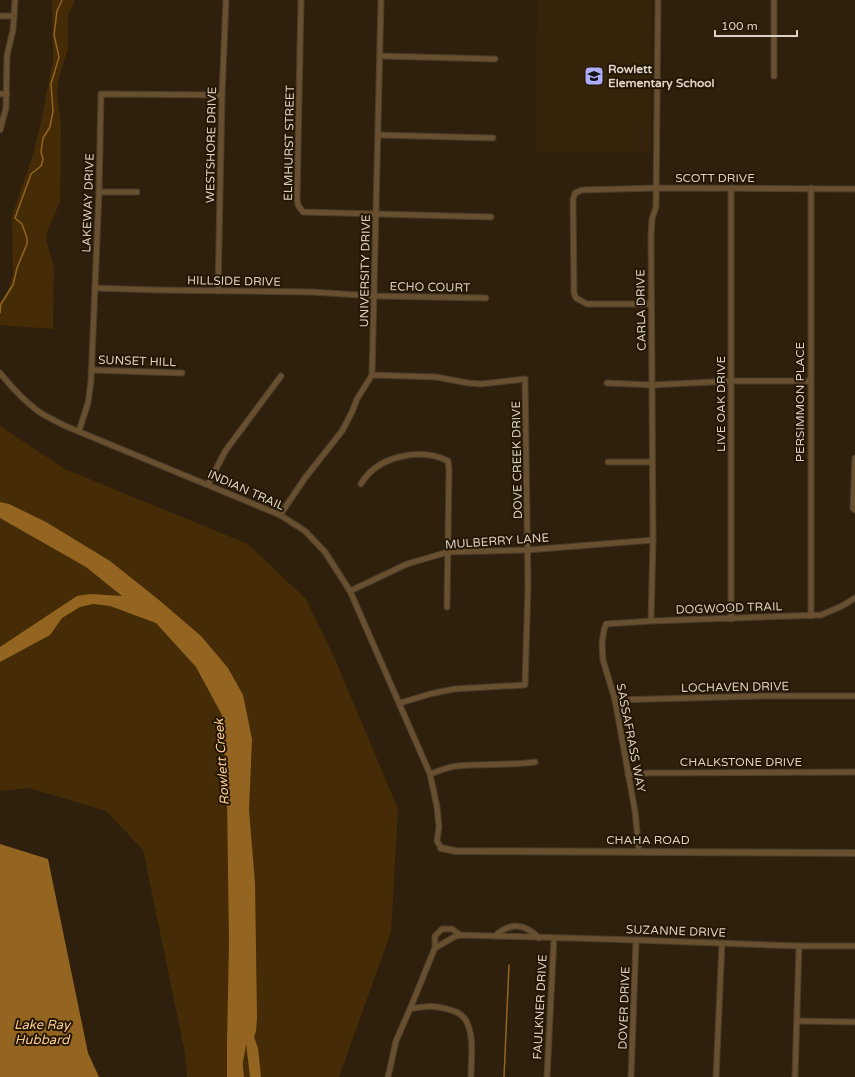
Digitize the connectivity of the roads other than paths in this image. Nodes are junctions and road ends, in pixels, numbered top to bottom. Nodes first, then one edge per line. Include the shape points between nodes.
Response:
1 (15, 0) edge
2 (226, 0) edge
3 (301, 0) edge
4 (381, 0) edge
5 (658, 0) edge
6 (774, 0) edge
7 (0, 16) edge
8 (14, 16) junction
9 (380, 56) junction
10 (495, 59) dead end
11 (774, 76) dead end
12 (0, 94) edge
13 (7, 94) junction
14 (222, 95) junction
15 (0, 130) edge
16 (378, 135) junction
17 (494, 138) dead end
18 (657, 188) junction
19 (731, 188) junction
20 (811, 188) junction
21 (855, 189) edge
22 (99, 192) junction
23 (137, 192) dead end
24 (376, 214) junction
25 (491, 217) dead end
26 (95, 288) junction
27 (218, 291) junction
28 (374, 296) junction
29 (486, 298) dead end
30 (651, 304) junction
31 (91, 370) junction
32 (182, 372) dead end
33 (0, 373) edge
34 (372, 374) junction
35 (281, 376) dead end
36 (731, 381) junction
37 (810, 381) junction
38 (607, 383) dead end
39 (652, 385) junction
40 (79, 431) junction
41 (855, 458) edge
42 (608, 462) dead end
43 (652, 462) junction
44 (208, 484) junction
45 (361, 484) dead end
46 (854, 509) edge
47 (280, 515) junction
48 (653, 540) junction
49 (528, 550) junction
50 (448, 552) junction
51 (350, 591) junction
52 (855, 598) edge
53 (447, 607) dead end
54 (810, 616) junction
55 (731, 619) junction
56 (651, 621) junction
57 (604, 630) joint
58 (855, 696) edge
59 (615, 700) junction
60 (400, 703) junction
61 (535, 762) dead end
62 (855, 772) edge
63 (430, 774) junction
64 (628, 775) junction
65 (441, 848) joint
66 (639, 851) junction
67 (855, 853) edge
68 (460, 935) junction
69 (495, 936) junction
70 (539, 938) junction
71 (554, 938) junction
72 (636, 940) junction
73 (722, 943) junction
74 (799, 946) junction
75 (855, 946) edge
76 (435, 948) junction
77 (410, 1009) junction
78 (797, 1021) junction
79 (855, 1022) edge
80 (388, 1077) edge
81 (471, 1077) edge
82 (547, 1077) edge
83 (631, 1077) edge
84 (716, 1077) edge
85 (795, 1077) edge

1 - 8 street
2 - 14 street, WESTSHORE DRIVE
3 - 24 street, ELMHURST STREET via 298,205 303,212
4 - 9 street, UNIVERSITY DRIVE
5 - 18 street, CARLA DRIVE
6 - 11 street
7 - 8 street
8 - 13 street via 7,55
9 - 10 street
9 - 16 street, UNIVERSITY DRIVE
12 - 13 street
13 - 15 street
14 - 22 street, LAKEWAY DRIVE via 101,94
14 - 27 street, WESTSHORE DRIVE
16 - 17 street
16 - 24 street, UNIVERSITY DRIVE
18 - 19 street, SCOTT DRIVE
18 - 30 street, CARLA DRIVE via 651,235
18 - 30 street, SCOTT DRIVE via 582,190 575,193 573,199 576,298 587,304
19 - 20 street, SCOTT DRIVE
19 - 36 street, LIVE OAK DRIVE
20 - 21 street, SCOTT DRIVE
20 - 37 street, PERSIMMON PLACE
22 - 23 street
22 - 26 street, LAKEWAY DRIVE
24 - 25 street
24 - 28 street, UNIVERSITY DRIVE
26 - 27 street, HILLSIDE DRIVE
26 - 31 street, LAKEWAY DRIVE
27 - 28 street, HILLSIDE DRIVE via 312,292
28 - 29 street, ECHO COURT
28 - 34 street, UNIVERSITY DRIVE
30 - 39 street, CARLA DRIVE
31 - 32 street, SUNSET HILL
31 - 40 street, LAKEWAY DRIVE via 88,403
33 - 40 street, INDIAN TRAIL via 34,409
34 - 47 street, UNIVERSITY DRIVE via 342,431
34 - 49 street, DOVE CREEK DRIVE via 436,376 481,384 525,378
35 - 44 street via 226,450
36 - 37 street
36 - 39 street
36 - 55 street, LIVE OAK DRIVE
37 - 54 street, PERSIMMON PLACE
38 - 39 street
39 - 43 street, CARLA DRIVE
40 - 44 street, INDIAN TRAIL
41 - 46 street
42 - 43 street
43 - 48 street, CARLA DRIVE
44 - 47 street, INDIAN TRAIL
45 - 50 street via 378,466 396,457 426,455 448,461
47 - 51 street, INDIAN TRAIL via 305,531 325,552
48 - 49 street, MULBERRY LANE
48 - 56 street, CARLA DRIVE
49 - 50 street, MULBERRY LANE
49 - 60 street, DOVE CREEK DRIVE via 525,685 454,689
50 - 51 street, MULBERRY LANE via 407,564
50 - 53 street
51 - 60 street, INDIAN TRAIL
52 - 54 street, DOGWOOD TRAIL via 830,612
54 - 55 street, DOGWOOD TRAIL
55 - 56 street, DOGWOOD TRAIL
56 - 57 street, DOGWOOD TRAIL via 606,624
57 - 59 street, SASSAFRASS WAY via 603,660
58 - 59 street, LOCHAVEN DRIVE
59 - 64 street, SASSAFRASS WAY
60 - 63 street, INDIAN TRAIL
61 - 63 street via 456,766
62 - 64 street, CHALKSTONE DRIVE
63 - 65 street, INDIAN TRAIL via 437,807 437,841
64 - 66 street, SASSAFRASS WAY
65 - 66 street, CHAHA ROAD via 455,851
66 - 67 street, CHAHA ROAD
68 - 69 street, SUZANNE DRIVE
68 - 76 street
68 - 76 street via 452,929 442,929 435,936
69 - 70 street, SUZANNE DRIVE
69 - 70 street via 506,927 516,926 530,929
70 - 71 street, SUZANNE DRIVE
71 - 72 street, SUZANNE DRIVE
71 - 82 street, FAULKNER DRIVE
72 - 73 street, SUZANNE DRIVE
72 - 83 street, DOVER DRIVE
73 - 74 street, SUZANNE DRIVE
73 - 84 street
74 - 75 street, SUZANNE DRIVE
74 - 78 street
76 - 77 street
77 - 80 street via 396,1041
77 - 81 street via 427,1005 441,1007 457,1012 465,1019 472,1038
78 - 79 street
78 - 85 street

